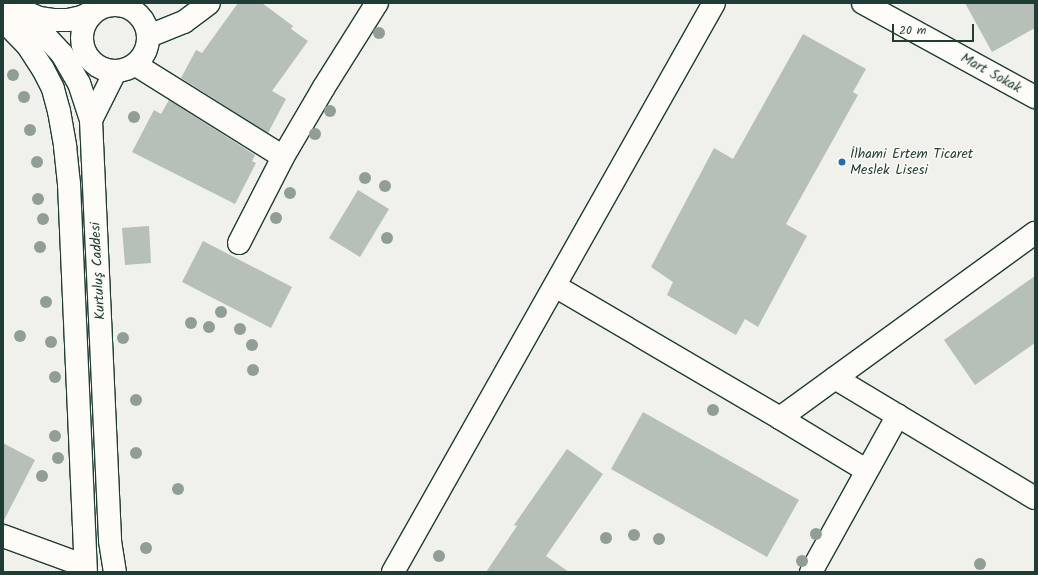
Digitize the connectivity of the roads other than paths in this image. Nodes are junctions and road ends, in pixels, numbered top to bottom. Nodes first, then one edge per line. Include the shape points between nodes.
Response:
1 (4, 3) edge
2 (209, 3) edge
3 (377, 3) edge
4 (714, 3) edge
5 (120, 4) edge
6 (866, 4) edge
7 (98, 9) junction
8 (3, 20) edge
9 (149, 36) junction
10 (136, 65) junction
11 (115, 72) junction
12 (1035, 97) edge
13 (91, 120) junction
14 (283, 158) junction
15 (1035, 233) edge
16 (239, 243) dead end
17 (555, 286) junction
18 (835, 378) junction
19 (898, 415) junction
20 (780, 418) junction
21 (866, 470) junction
22 (1035, 498) edge
23 (3, 536) edge
24 (85, 569) edge
25 (115, 572) edge
26 (393, 572) edge
27 (811, 572) edge

1 - 7 street via 39,18 53,20 82,17
1 - 13 street, Kurtuluş Caddesi via 35,25 62,54 79,83
2 - 9 street via 184,22
3 - 14 street
4 - 17 street
5 - 7 street
5 - 9 street via 140,15
6 - 12 street, Mart Sokak
7 - 11 street via 84,25 82,47 94,65
8 - 24 street, Kurtuluş Caddesi via 28,46 53,89 65,146 69,184
9 - 10 street via 143,57
10 - 11 street
10 - 14 street
11 - 13 street
13 - 25 street, Kurtuluş Caddesi via 110,541
14 - 16 street
15 - 18 street
17 - 20 street
17 - 26 street
18 - 19 street
18 - 20 street
19 - 21 street
19 - 22 street
20 - 21 street
21 - 27 street
23 - 24 street

